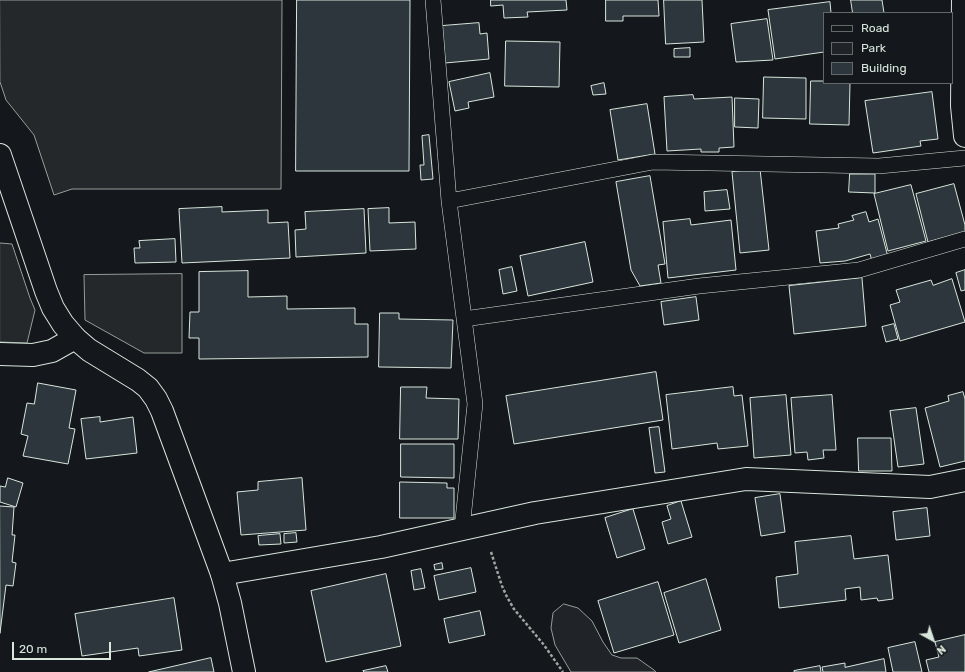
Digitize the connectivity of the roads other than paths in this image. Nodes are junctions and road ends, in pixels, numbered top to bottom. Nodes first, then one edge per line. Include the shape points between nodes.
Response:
1 (433, 0) edge
2 (963, 0) edge
3 (964, 25) edge
4 (964, 125) edge
5 (0, 155) edge
6 (965, 158) edge
7 (449, 202) junction
8 (965, 239) edge
9 (464, 319) junction
10 (75, 338) junction
11 (0, 354) edge
12 (965, 480) edge
13 (472, 527) junction
14 (222, 574) junction
15 (244, 672) edge

1 - 7 lane
2 - 3 street
3 - 4 street
5 - 10 street via 46,291 53,308
6 - 7 lane via 879,166 653,162
7 - 9 lane
8 - 9 lane via 859,270 699,286
9 - 13 lane via 475,404
10 - 11 street via 52,351 33,355
10 - 14 street via 89,350 138,380 156,398
12 - 13 street via 930,486 746,478 535,513
13 - 14 street via 381,547
14 - 15 street

